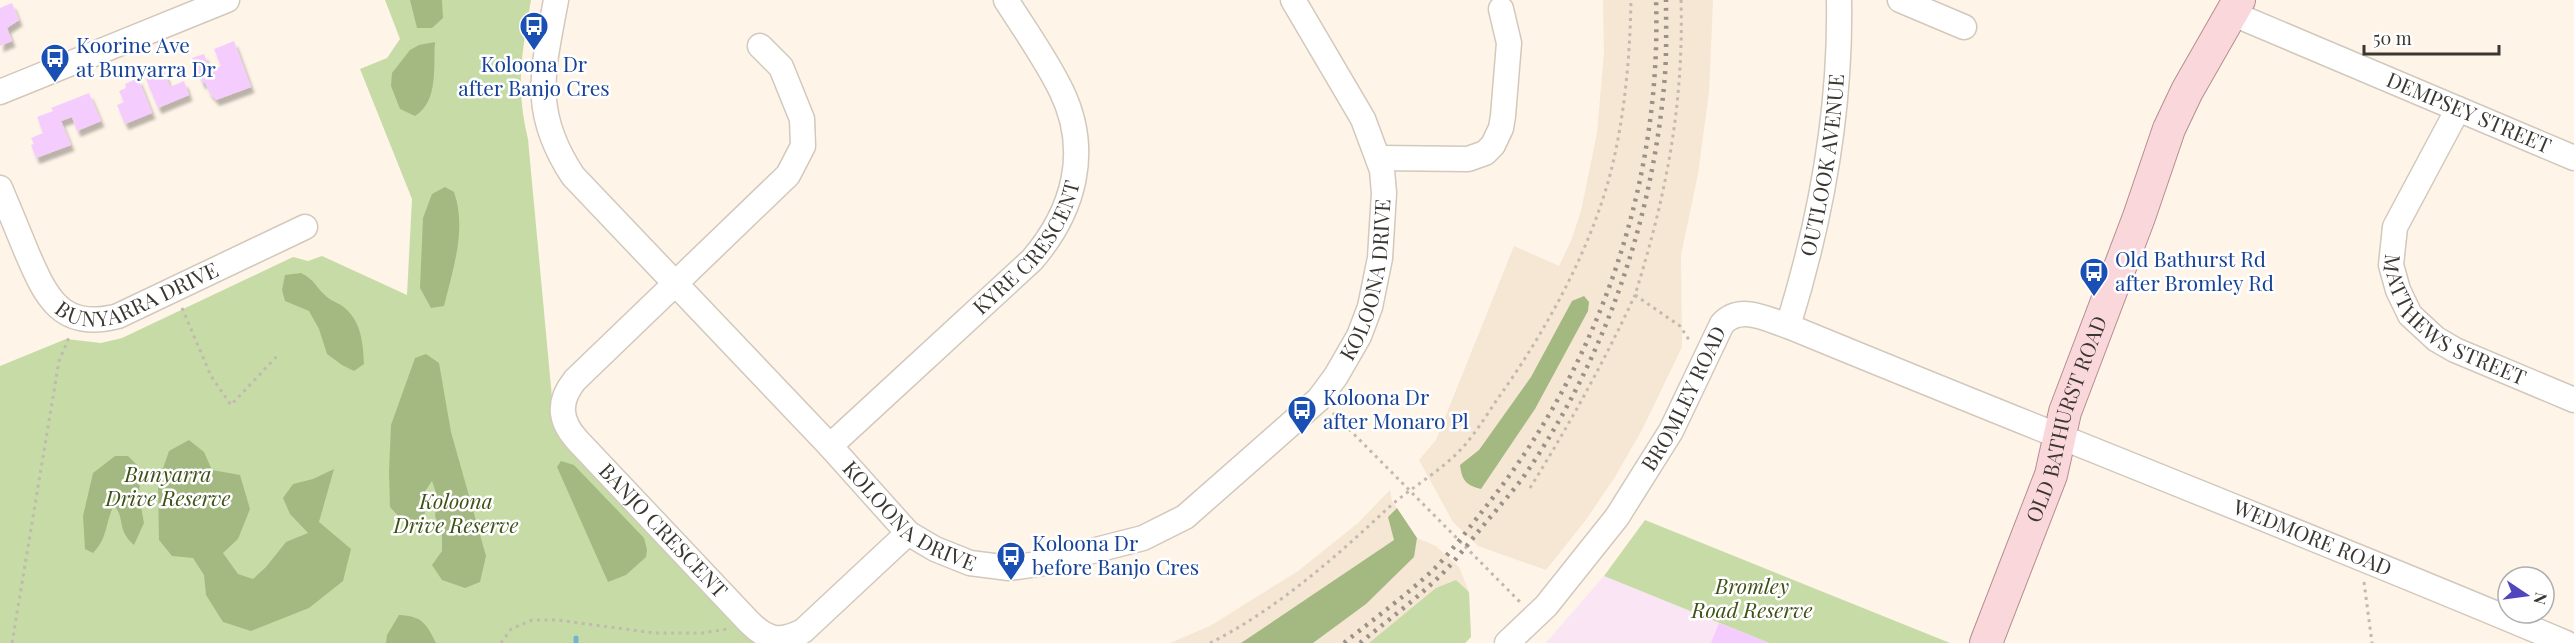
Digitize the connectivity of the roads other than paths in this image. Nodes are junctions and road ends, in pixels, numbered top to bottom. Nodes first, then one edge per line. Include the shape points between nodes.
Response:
1 (227, 0) edge
2 (556, 0) edge
3 (1006, 0) edge
4 (1293, 0) edge
5 (1839, 0) edge
6 (1900, 0) edge
7 (196, 6) edge
8 (2235, 6) edge
9 (1501, 9) dead end
10 (1964, 27) dead end
11 (760, 46) dead end
12 (0, 92) edge
13 (2457, 109) junction
14 (1380, 158) junction
15 (2574, 158) edge
16 (0, 188) edge
17 (305, 227) dead end
18 (674, 282) junction
19 (1788, 326) junction
20 (2574, 400) edge
21 (2059, 438) junction
22 (830, 446) junction
23 (908, 533) junction
24 (1507, 643) edge
25 (1986, 643) edge
26 (2566, 643) edge

1 - 7 street
2 - 18 street, KOLOONA DRIVE via 542,78 552,140 586,192
3 - 22 street, KYRE CRESCENT via 1061,90 1070,112 1076,159 1068,205 1052,237 1032,260
4 - 14 street, KOLOONA DRIVE via 1364,119
5 - 19 street, OUTLOOK AVENUE via 1839,60 1831,145 1812,242
6 - 10 street
7 - 12 street
8 - 13 street, DEMPSEY STREET
8 - 21 main road, OLD BATHURST ROAD via 2173,122 2065,412
9 - 14 street via 1509,43 1503,116 1493,145 1485,153 1467,159
11 - 18 street, BANJO CRESCENT via 781,67 802,119 804,138 800,156 788,175
13 - 15 street, DEMPSEY STREET
13 - 20 street, MATTHEWS STREET via 2395,226 2391,259 2398,290 2410,315 2443,344
14 - 23 street, KOLOONA DRIVE via 1384,181 1380,258 1374,292 1353,349 1319,399 1185,517 1143,538 1045,563 1009,567 970,563
16 - 17 street, BUNYARRA DRIVE via 46,295 61,309 93,320 118,316
18 - 22 street, KOLOONA DRIVE
18 - 23 street, BANJO CRESCENT via 575,380 565,396 564,423 577,440 749,622 775,640 795,636
19 - 21 street, BROMLEY ROAD
19 - 24 street, BROMLEY ROAD via 1745,313 1722,324 1671,431 1617,517 1573,574
21 - 25 main road, OLD BATHURST ROAD via 2051,475
21 - 26 street, WEDMORE ROAD via 2370,560
22 - 23 street, KOLOONA DRIVE

